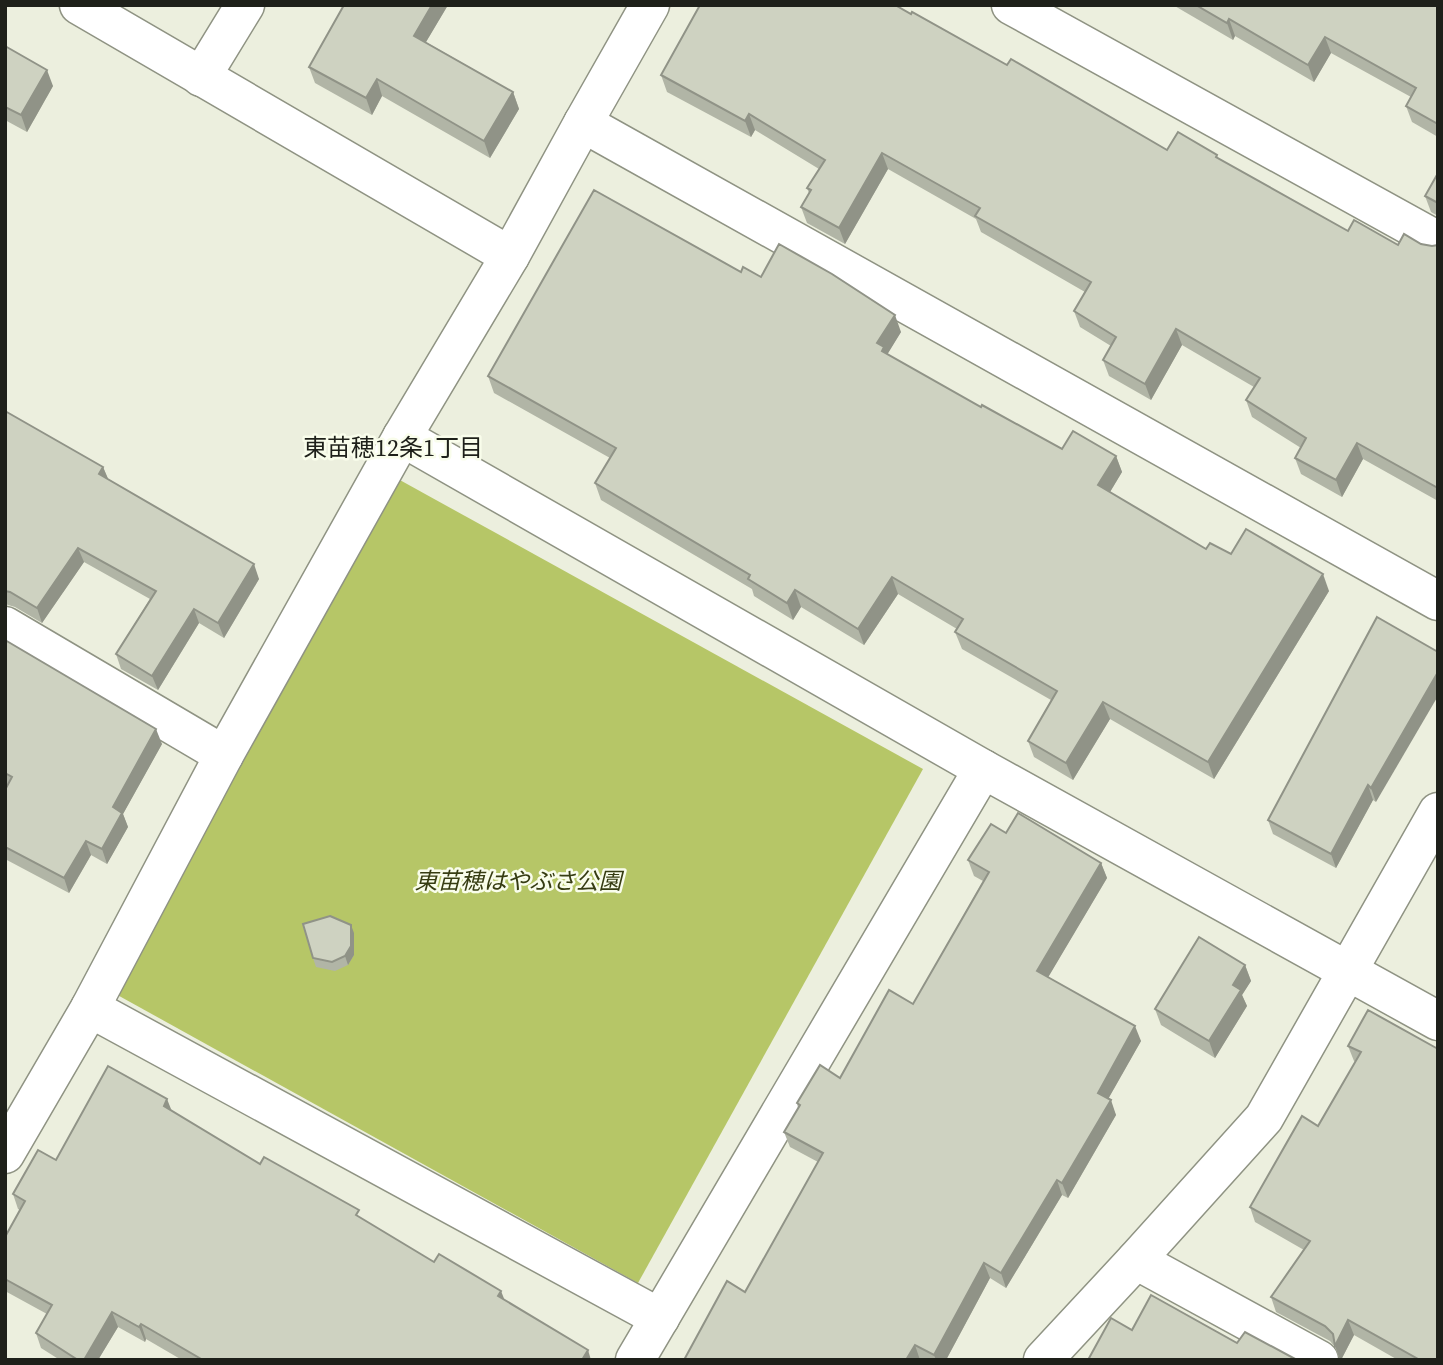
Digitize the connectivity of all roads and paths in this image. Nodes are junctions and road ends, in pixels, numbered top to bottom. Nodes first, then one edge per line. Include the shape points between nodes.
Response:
1 (79, 5) edge
2 (245, 5) edge
3 (650, 5) edge
4 (1011, 5) edge
5 (201, 77) junction
6 (583, 123) junction
7 (1438, 240) edge
8 (510, 256) junction
9 (402, 438) junction
10 (1438, 601) edge
11 (5, 626) edge
12 (224, 755) junction
13 (983, 769) junction
14 (1438, 811) edge
15 (1346, 971) junction
16 (90, 1008) junction
17 (1438, 1021) edge
18 (5, 1154) edge
19 (1136, 1260) junction
20 (660, 1318) junction
21 (635, 1360) edge
22 (1043, 1360) edge
23 (1319, 1360) edge

1 - 5 street
2 - 5 street
3 - 6 street
4 - 7 street
5 - 8 street
6 - 8 street
6 - 10 street
8 - 9 street
9 - 12 street
9 - 13 street
11 - 12 street
12 - 16 street
13 - 15 street
13 - 20 street
14 - 15 street
15 - 17 street
15 - 19 street via 1264,1118
16 - 18 street
16 - 20 street
19 - 22 street
19 - 23 street
20 - 21 street

